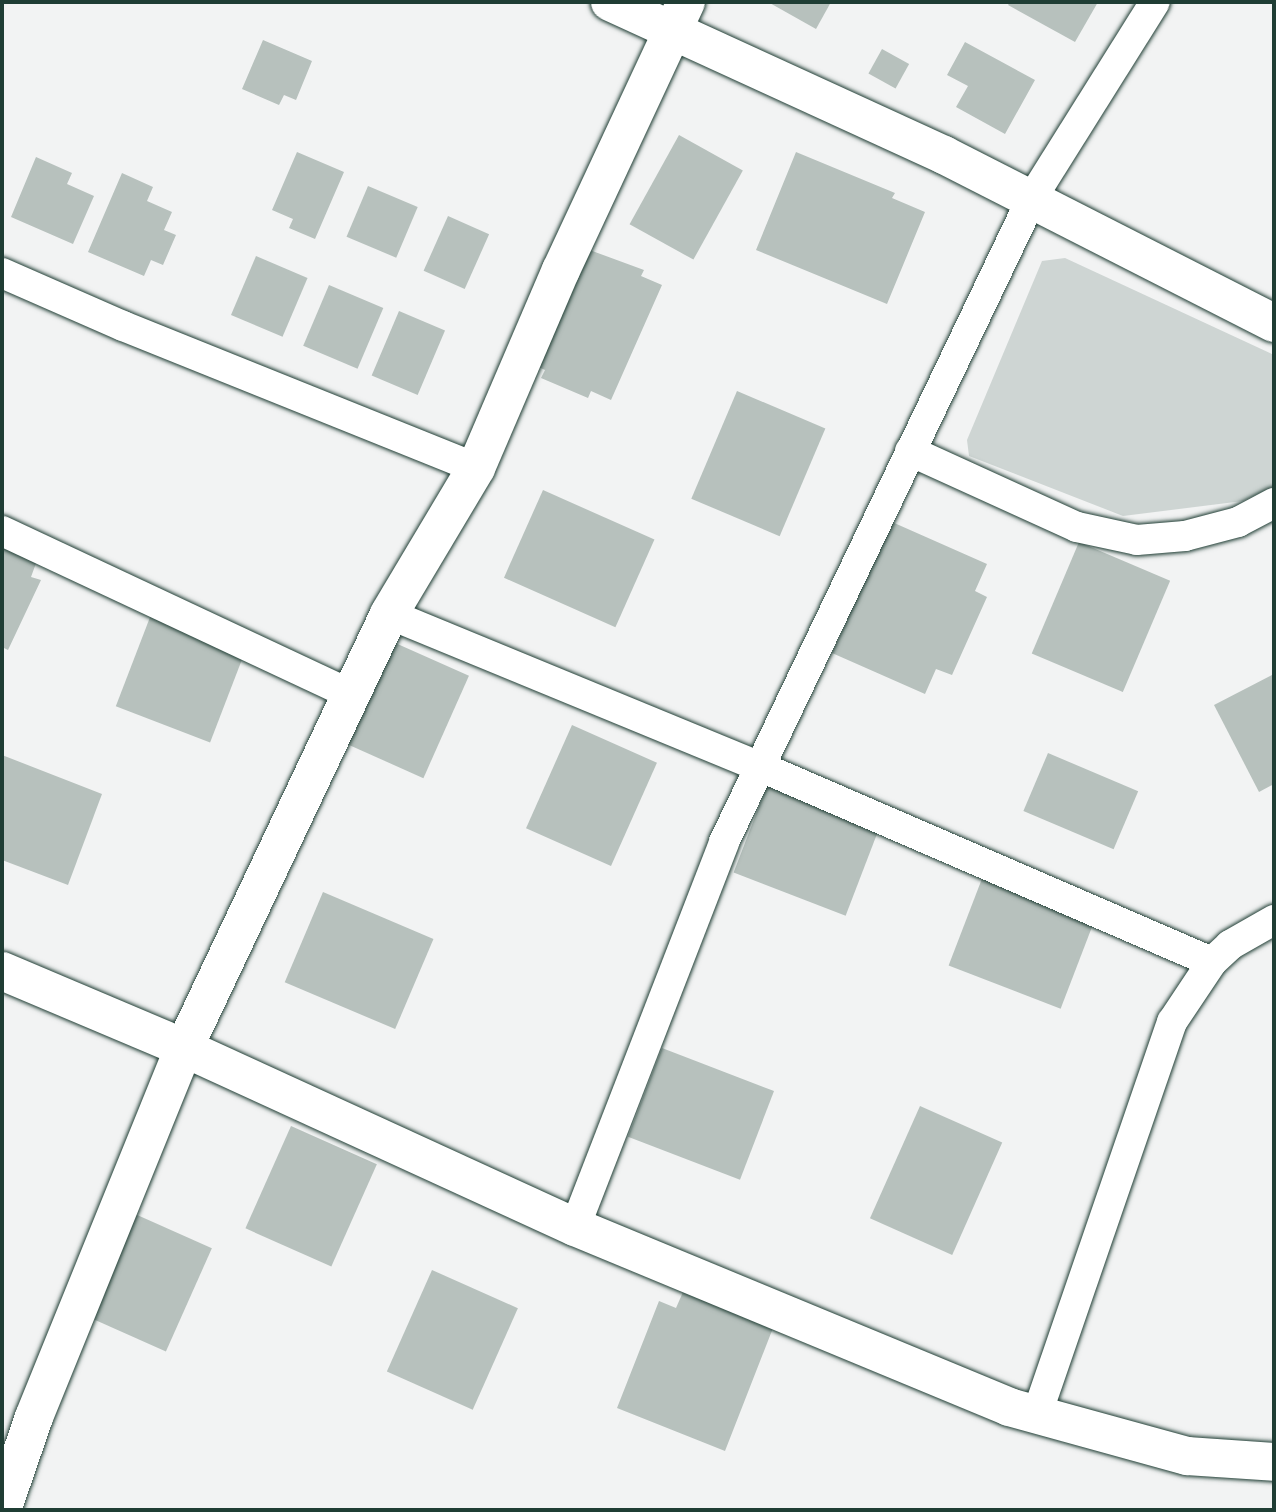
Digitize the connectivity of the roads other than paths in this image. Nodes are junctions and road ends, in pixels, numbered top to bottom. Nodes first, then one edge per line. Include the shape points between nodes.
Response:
1 (610, 2) edge
2 (1155, 2) edge
3 (678, 15) edge
4 (1032, 198) junction
5 (2, 273) edge
6 (1274, 323) edge
7 (910, 451) junction
8 (476, 468) junction
9 (1274, 503) edge
10 (2, 531) edge
11 (389, 614) junction
12 (350, 694) junction
13 (761, 767) junction
14 (1274, 920) edge
15 (1212, 962) junction
16 (2, 971) edge
17 (184, 1048) junction
18 (575, 1227) junction
19 (1037, 1415) junction
20 (1274, 1462) edge
21 (2, 1510) edge

1 - 3 street
2 - 4 street
3 - 4 street
3 - 8 street
4 - 6 street
4 - 7 street
5 - 8 street
7 - 9 street via 1077,527 1138,540 1185,536 1238,522
7 - 13 street
8 - 11 street
10 - 12 street
11 - 12 street
11 - 13 street
12 - 17 street
13 - 15 street
13 - 18 street via 724,842
14 - 15 street via 1230,945
15 - 19 street via 1172,1022
16 - 17 street
17 - 18 street
17 - 21 street via 34,1417
18 - 19 street
19 - 20 street via 1187,1456

